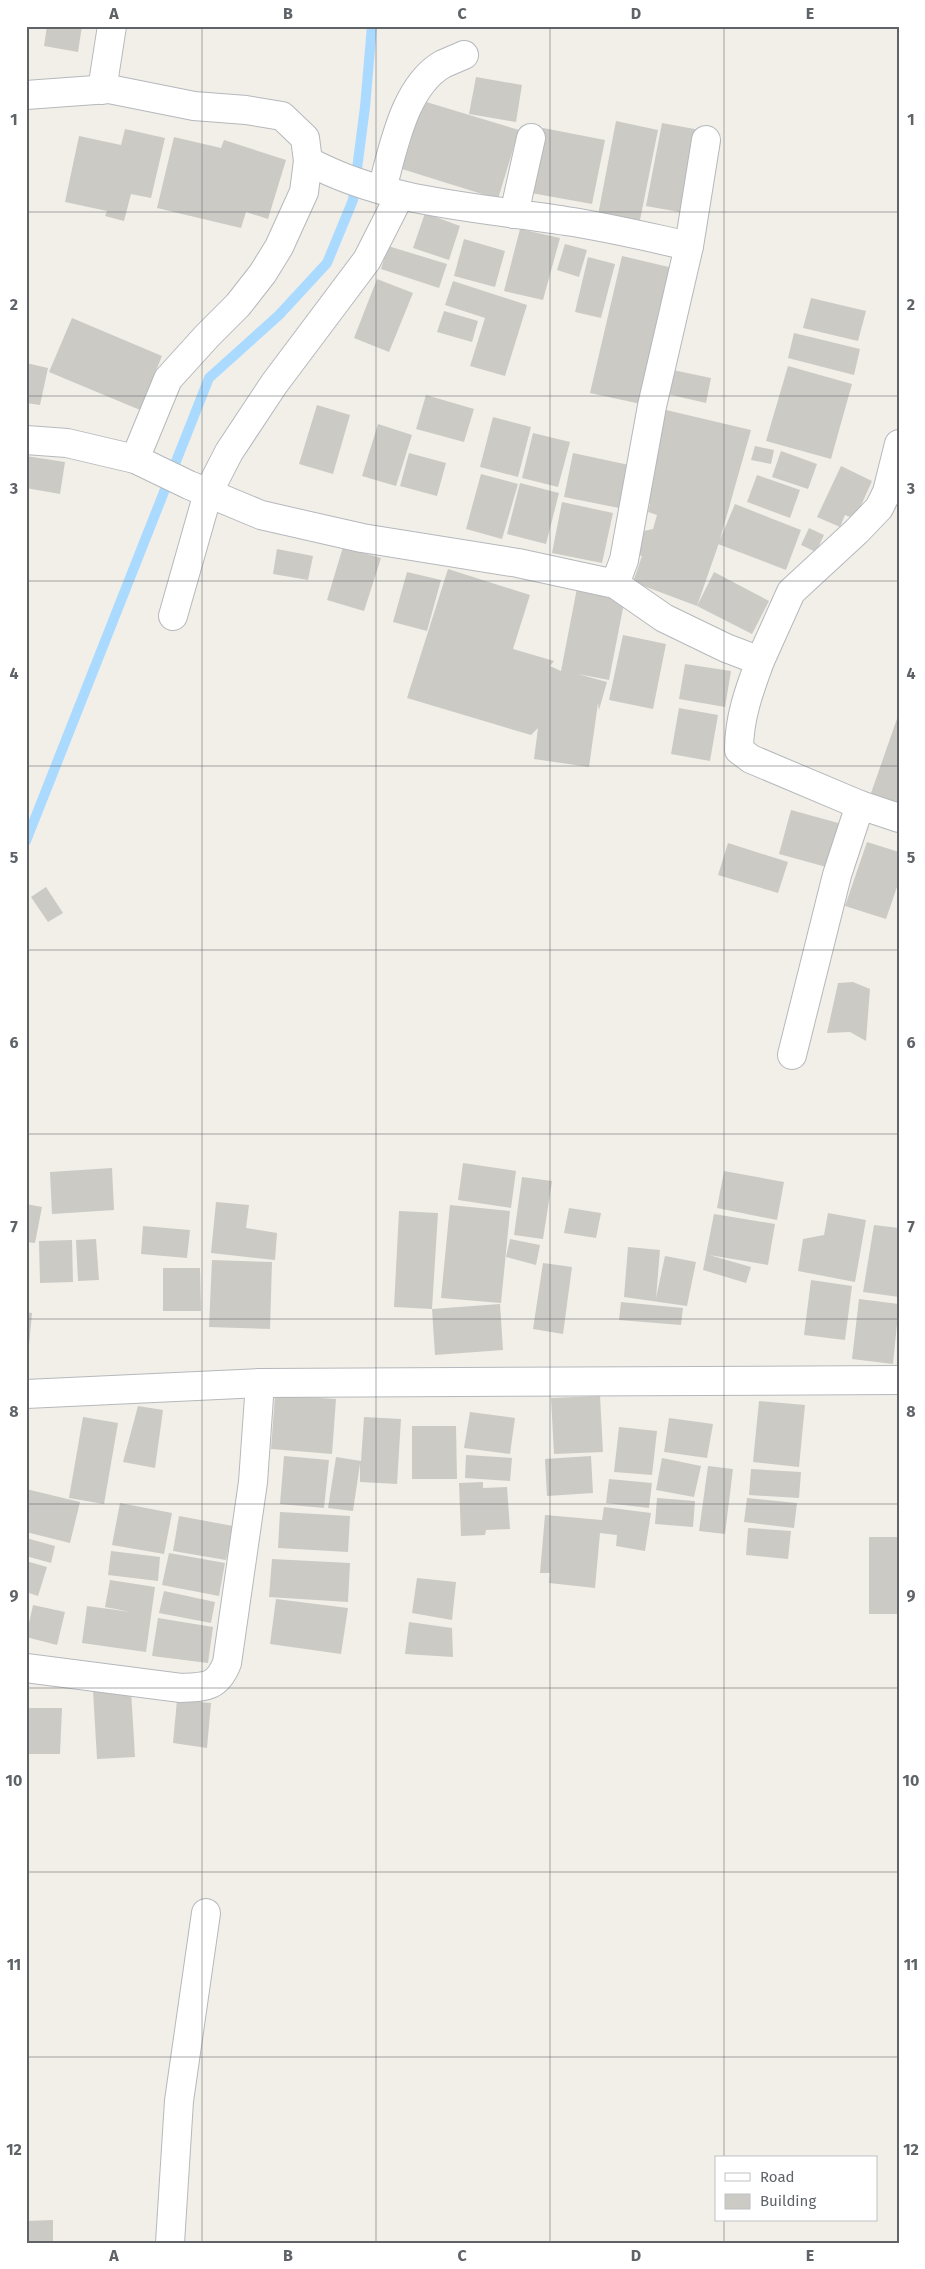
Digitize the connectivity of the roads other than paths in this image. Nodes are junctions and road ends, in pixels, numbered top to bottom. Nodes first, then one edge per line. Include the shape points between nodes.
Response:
1 (112, 26) edge
2 (464, 56) dead end
3 (102, 90) junction
4 (26, 95) edge
5 (531, 138) dead end
6 (706, 140) dead end
7 (307, 150) junction
8 (391, 192) junction
9 (514, 214) junction
10 (689, 246) junction
11 (26, 440) edge
12 (899, 444) edge
13 (135, 459) junction
14 (199, 489) junction
15 (616, 584) junction
16 (173, 616) dead end
17 (760, 661) junction
18 (860, 805) junction
19 (899, 818) edge
20 (792, 1055) dead end
21 (899, 1380) edge
22 (260, 1383) junction
23 (26, 1394) edge
24 (26, 1668) edge
25 (206, 1913) dead end
26 (170, 2243) edge

1 - 3 street
2 - 8 street via 442,65 412,97 397,134
3 - 4 street
3 - 7 street via 194,106 282,116
5 - 9 street
6 - 10 street
7 - 8 street via 329,172
7 - 13 street via 304,192 279,247 238,305 168,379
8 - 9 street via 454,207
8 - 14 street via 367,260
9 - 10 street via 567,221
10 - 15 street via 652,406 624,560
11 - 13 street via 67,444
12 - 17 street via 887,492 879,508 791,592
13 - 14 street
14 - 15 street via 261,515 362,538 518,563
14 - 16 street
15 - 17 street via 664,618
17 - 18 street via 742,712 739,750 751,760
18 - 19 street
18 - 20 street via 837,875
21 - 22 street
22 - 23 street
22 - 24 street via 253,1482 227,1663 222,1676 215,1683 181,1688
25 - 26 street via 179,2101

